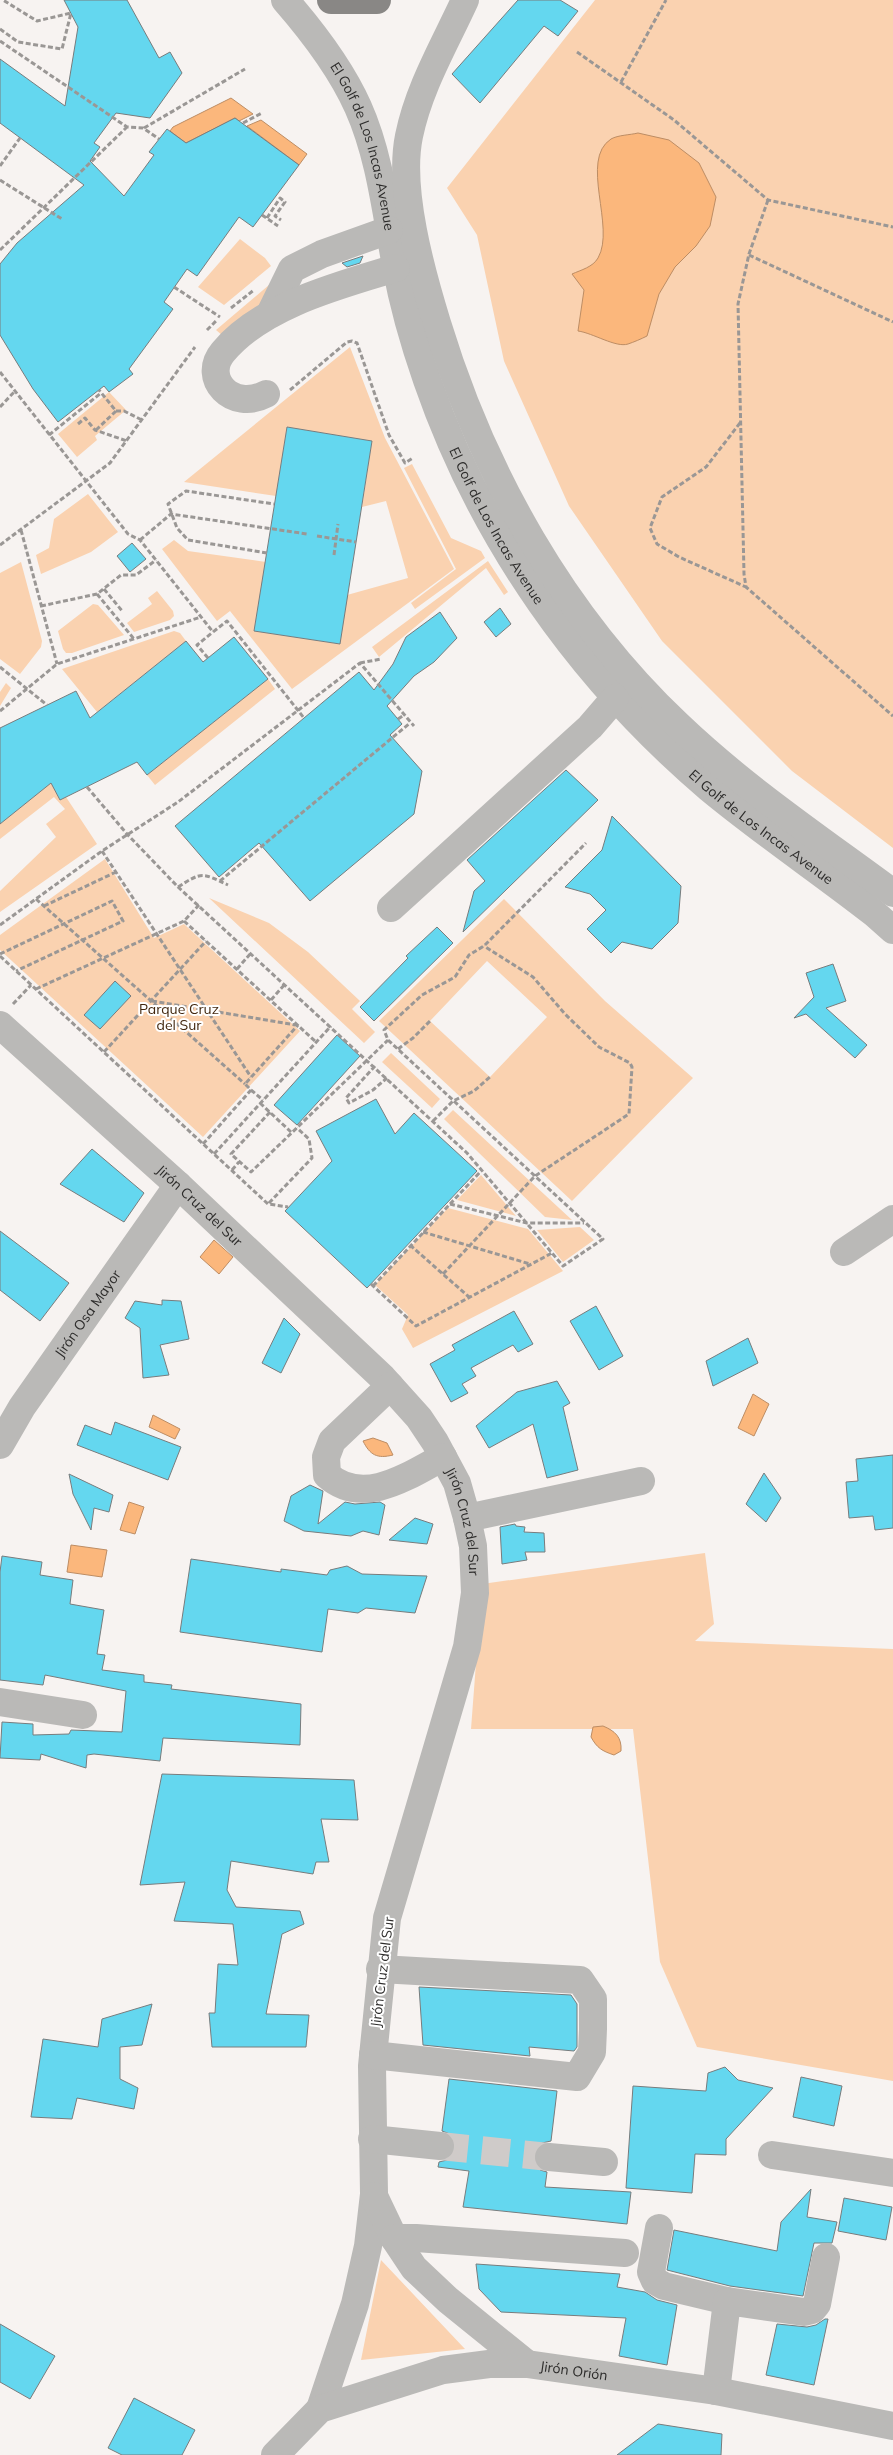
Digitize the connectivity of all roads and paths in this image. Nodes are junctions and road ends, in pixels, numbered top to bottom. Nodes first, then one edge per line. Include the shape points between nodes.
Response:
1 (3, 0) edge
2 (285, 0) edge
3 (331, 0) edge
4 (377, 0) edge
5 (465, 0) edge
6 (666, 0) edge
7 (0, 5) edge
8 (0, 29) edge
9 (0, 41) edge
10 (577, 52) dead end
11 (245, 69) dead end
12 (621, 82) junction
13 (262, 113) dead end
14 (243, 123) dead end
15 (127, 127) junction
16 (144, 128) junction
17 (20, 138) dead end
18 (159, 140) dead end
19 (0, 166) edge
20 (0, 180) edge
21 (768, 200) junction
22 (45, 206) junction
23 (262, 215) dead end
24 (267, 218) junction
25 (62, 219) dead end
26 (281, 220) dead end
27 (278, 226) dead end
28 (893, 227) edge
29 (389, 230) junction
30 (0, 250) edge
31 (749, 254) junction
32 (396, 268) junction
33 (258, 286) dead end
34 (174, 287) dead end
35 (270, 314) junction
36 (220, 318) junction
37 (893, 322) edge
38 (204, 334) dead end
39 (199, 342) dead end
40 (316, 368) dead end
41 (0, 372) edge
42 (15, 391) junction
43 (266, 394) dead end
44 (0, 407) edge
45 (116, 412) junction
46 (142, 420) junction
47 (740, 423) junction
48 (78, 424) dead end
49 (95, 430) junction
50 (50, 435) junction
51 (127, 441) junction
52 (413, 458) dead end
53 (86, 481) junction
54 (274, 504) dead end
55 (170, 514) junction
56 (338, 524) dead end
57 (21, 530) junction
58 (306, 534) dead end
59 (317, 536) dead end
60 (336, 539) junction
61 (140, 540) junction
62 (356, 542) dead end
63 (0, 545) edge
64 (267, 553) dead end
65 (334, 555) dead end
66 (156, 560) junction
67 (746, 587) junction
68 (104, 588) junction
69 (96, 594) junction
70 (42, 606) junction
71 (123, 612) dead end
72 (201, 617) junction
73 (213, 632) junction
74 (134, 639) junction
75 (208, 658) dead end
76 (381, 659) dead end
77 (57, 664) junction
78 (360, 664) junction
79 (0, 667) edge
80 (27, 690) junction
81 (615, 698) junction
82 (47, 705) dead end
83 (0, 711) edge
84 (298, 711) junction
85 (404, 715) junction
86 (893, 716) edge
87 (304, 718) dead end
88 (398, 719) dead end
89 (410, 722) junction
90 (414, 726) dead end
91 (87, 786) dead end
92 (127, 834) junction
93 (586, 843) dead end
94 (102, 851) junction
95 (116, 872) junction
96 (220, 881) junction
97 (228, 885) dead end
98 (178, 887) junction
99 (893, 893) edge
100 (36, 899) junction
101 (199, 905) junction
102 (44, 906) junction
103 (391, 908) dead end
104 (184, 921) junction
105 (64, 924) junction
106 (0, 925) edge
107 (893, 930) edge
108 (156, 934) junction
109 (82, 939) junction
110 (206, 941) junction
111 (484, 946) junction
112 (251, 953) junction
113 (0, 955) edge
114 (104, 958) junction
115 (180, 969) junction
116 (237, 970) junction
117 (16, 971) junction
118 (285, 984) junction
119 (31, 985) junction
120 (36, 989) junction
121 (271, 1000) junction
122 (151, 1001) junction
123 (207, 1010) junction
124 (3, 1018) edge
125 (430, 1021) dead end
126 (298, 1025) junction
127 (331, 1026) junction
128 (388, 1040) junction
129 (316, 1042) junction
130 (398, 1049) junction
131 (104, 1052) junction
132 (369, 1060) junction
133 (375, 1066) junction
134 (251, 1077) junction
135 (490, 1077) dead end
136 (388, 1078) junction
137 (244, 1084) junction
138 (252, 1090) junction
139 (261, 1101) junction
140 (453, 1101) junction
141 (270, 1112) junction
142 (433, 1121) junction
143 (297, 1128) junction
144 (291, 1132) junction
145 (203, 1144) junction
146 (214, 1154) junction
147 (240, 1162) junction
148 (232, 1170) junction
149 (482, 1170) junction
150 (535, 1176) junction
151 (178, 1185) junction
152 (510, 1203) junction
153 (268, 1204) junction
154 (450, 1204) junction
155 (288, 1208) dead end
156 (498, 1216) junction
157 (893, 1219) edge
158 (527, 1223) junction
159 (585, 1223) junction
160 (423, 1232) junction
161 (410, 1245) junction
162 (470, 1246) junction
163 (844, 1252) dead end
164 (552, 1253) junction
165 (531, 1264) junction
166 (443, 1274) junction
167 (469, 1297) junction
168 (390, 1386) junction
169 (0, 1445) edge
170 (443, 1457) junction
171 (641, 1481) dead end
172 (467, 1518) junction
173 (0, 1702) edge
174 (83, 1715) dead end
175 (380, 1969) junction
176 (373, 2054) junction
177 (372, 2139) junction
178 (440, 2146) tunnel mouth
179 (772, 2155) dead end
180 (549, 2156) tunnel mouth
181 (604, 2162) dead end
182 (893, 2173) edge
183 (374, 2194) junction
184 (660, 2228) dead end
185 (394, 2238) junction
186 (625, 2253) dead end
187 (826, 2257) dead end
188 (727, 2301) junction
189 (527, 2364) junction
190 (716, 2391) junction
191 (320, 2409) junction
192 (893, 2426) edge
193 (275, 2455) edge

1 - 7 path
1 - 8 path via 38,21 71,13 62,49 18,42
2 - 29 street, El Golf de Los Incas Avenue via 307,27 358,106 377,169
3 - 4 main road
5 - 99 street, El Golf de Los Incas Avenue via 435,61 415,113 408,137 406,165 410,207 425,284 472,423 525,532 544,562 592,630 647,694 679,726 771,804
6 - 12 path
9 - 15 path
10 - 12 path
11 - 16 path
12 - 21 path via 681,126
13 - 14 path
15 - 16 path
15 - 22 path
16 - 18 path
17 - 19 path
20 - 22 path
21 - 28 path
21 - 31 path
22 - 25 path
22 - 30 path
23 - 24 path
24 - 26 path via 280,198 285,202 276,216
24 - 27 path
29 - 32 street, El Golf de Los Incas Avenue
29 - 35 street via 322,254 292,269
31 - 37 path
31 - 47 path via 738,304
32 - 35 street via 318,293
32 - 81 street, El Golf de Los Incas Avenue via 427,380 475,493 533,592 573,648
33 - 36 path
34 - 36 path
35 - 43 street via 228,346 217,364 220,384 231,396 246,400
36 - 38 path
39 - 46 path
40 - 52 path via 347,342 357,343 389,435 404,463
41 - 42 path
42 - 44 path
42 - 50 path
45 - 46 path via 124,411
45 - 49 path
45 - 50 path via 100,391
46 - 51 path
47 - 67 path
47 - 67 path via 706,466 662,497 650,528 657,544
48 - 49 path via 85,418
49 - 51 path
50 - 53 path
51 - 53 path via 110,463
53 - 57 path
53 - 61 path via 128,534
54 - 55 path via 186,491 168,504
55 - 58 path
55 - 61 path
55 - 64 path via 188,540
56 - 60 path
57 - 63 path
57 - 70 path
59 - 60 path
60 - 62 path
60 - 65 path
61 - 66 path
66 - 68 path via 136,575 121,575
66 - 72 path
67 - 86 path
68 - 69 path
68 - 71 path
69 - 70 path
69 - 74 path
70 - 77 path
72 - 73 path
72 - 74 path
73 - 75 path via 198,645
73 - 84 path via 227,621
74 - 77 path
76 - 78 path
77 - 80 path
78 - 84 path
78 - 85 path
79 - 80 path
80 - 82 path
80 - 83 path
81 - 103 street via 590,727
81 - 107 street, El Golf de Los Incas Avenue via 710,788
84 - 87 path
84 - 92 path via 178,802
85 - 88 path
85 - 89 path
89 - 90 path
89 - 96 path
91 - 92 path
92 - 94 path
92 - 98 path
93 - 111 path
94 - 95 path
94 - 100 path
95 - 102 path
95 - 108 path
96 - 97 path
96 - 98 path via 205,874 195,876
98 - 101 path
100 - 102 path
100 - 106 path
101 - 104 path
101 - 112 path
102 - 105 path
104 - 108 path
104 - 110 path
105 - 109 path
105 - 109 path via 112,901 123,921
105 - 113 path
108 - 114 path
108 - 115 path
109 - 114 path
109 - 117 path
110 - 115 path
110 - 116 path
111 - 128 path via 469,955 455,977 422,996 384,1030
111 - 150 path via 533,978 599,1048 632,1067 626,1118
112 - 116 path
112 - 118 path
113 - 117 path
114 - 120 path
114 - 122 path
115 - 122 path
115 - 123 path
116 - 121 path
117 - 119 path
118 - 121 path
118 - 127 path
119 - 120 path
119 - 124 path
120 - 131 path
121 - 126 path
122 - 123 path
122 - 131 path
122 - 137 path
123 - 126 path
123 - 134 path
124 - 151 street, Jirón Cruz del Sur
125 - 130 path
126 - 129 path
126 - 134 path
127 - 129 path
127 - 132 path
128 - 130 path
128 - 132 path
129 - 139 path
130 - 140 path
131 - 145 path
132 - 133 path
132 - 143 path
133 - 136 path
133 - 136 path via 346,1098 349,1103
134 - 137 path
135 - 140 path via 474,1091
136 - 142 path
137 - 138 path
138 - 139 path
138 - 145 path
139 - 141 path
139 - 146 path
140 - 142 path
140 - 150 path
141 - 144 path
141 - 147 path via 231,1154
142 - 149 path
143 - 144 path
143 - 153 path via 309,1140 312,1158
144 - 147 path via 251,1172
145 - 146 path
146 - 148 path
147 - 148 path
148 - 153 path
149 - 152 path
149 - 154 path
150 - 152 path
150 - 159 path
151 - 168 street, Jirón Cruz del Sur
151 - 169 street, Jirón Osa Mayor via 22,1407
152 - 156 path
152 - 158 path
153 - 155 path
154 - 156 path
154 - 160 path
156 - 158 path
156 - 162 path
157 - 163 street
158 - 159 path
158 - 164 path
159 - 164 path via 603,1239 563,1266
160 - 161 path
160 - 162 path
161 - 166 path
161 - 167 path via 372,1285 416,1326
162 - 165 path
162 - 166 path
164 - 165 path
165 - 167 path
166 - 167 path
168 - 170 street, Jirón Cruz del Sur via 420,1418
168 - 170 street via 332,1441 326,1457 326,1475 351,1488 377,1488 401,1481
170 - 172 street, Jirón Cruz del Sur via 457,1484
171 - 172 street
172 - 175 street, Jirón Cruz del Sur via 473,1546 475,1593 467,1647 389,1910
173 - 174 street
175 - 176 street, Jirón Cruz del Sur
175 - 176 street via 580,1980 592,1999 592,2052 577,2077
176 - 177 street, Jirón Cruz del Sur
177 - 178 street
177 - 183 street, Jirón Cruz del Sur
179 - 182 street
180 - 181 street
183 - 185 street, Jirón Cruz del Sur
183 - 191 street, Jirón Cruz del Sur via 368,2246 355,2304
184 - 188 street via 651,2272 655,2281
185 - 186 street
185 - 189 street, Jirón Cruz del Sur via 414,2268
187 - 188 street via 817,2304 812,2310 804,2312
188 - 190 street
189 - 190 street, Jirón Orión
189 - 191 street, Jirón Orión via 489,2364 444,2370
190 - 192 street, Jirón Orión
191 - 193 street, Jirón Orión

